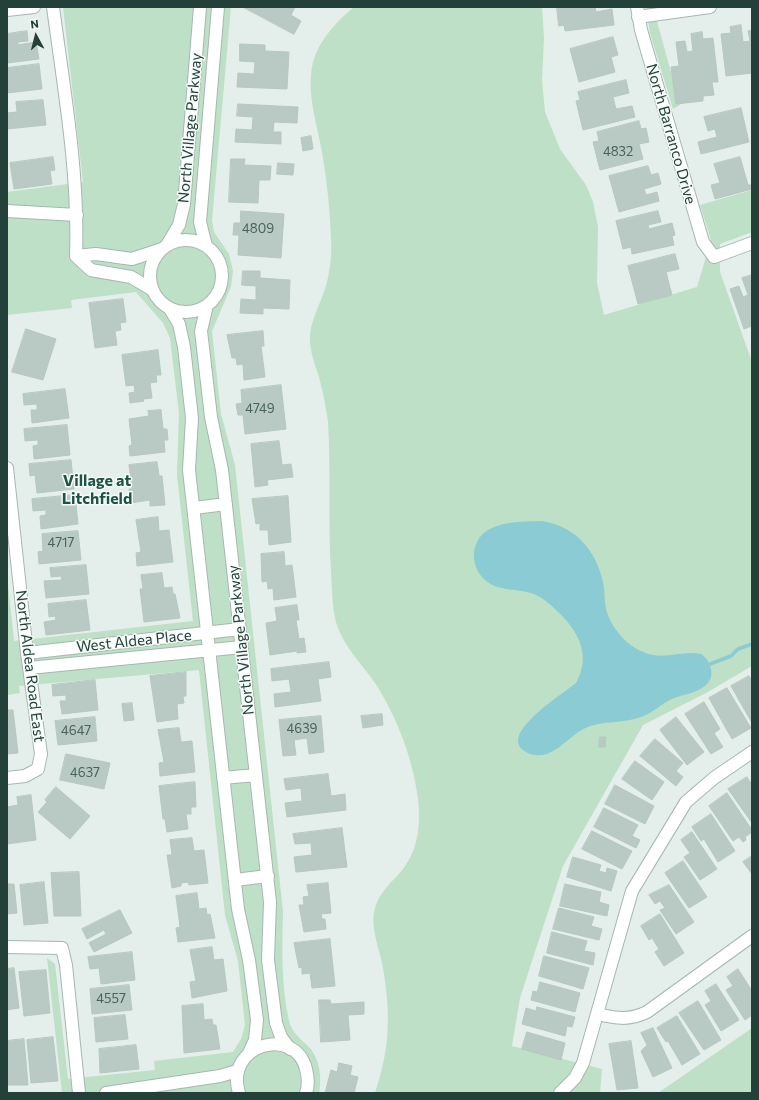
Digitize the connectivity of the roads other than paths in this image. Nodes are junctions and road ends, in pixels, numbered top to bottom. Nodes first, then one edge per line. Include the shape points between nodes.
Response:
1 (34, 7) edge
2 (53, 7) edge
3 (200, 7) edge
4 (218, 7) edge
5 (710, 7) edge
6 (7, 10) edge
7 (637, 12) edge
8 (7, 211) edge
9 (77, 215) junction
10 (752, 243) edge
11 (206, 246) junction
12 (165, 247) junction
13 (76, 256) junction
14 (152, 290) junction
15 (207, 305) junction
16 (170, 308) junction
17 (7, 468) edge
18 (226, 504) junction
19 (194, 508) junction
20 (12, 564) edge
21 (240, 629) junction
22 (208, 633) junction
23 (242, 647) junction
24 (209, 650) junction
25 (27, 653) junction
26 (29, 668) junction
27 (752, 752) edge
28 (256, 775) junction
29 (7, 778) edge
30 (224, 778) junction
31 (268, 876) junction
32 (235, 880) junction
33 (752, 936) edge
34 (7, 946) edge
35 (597, 1014) junction
36 (290, 1049) junction
37 (248, 1053) junction
38 (237, 1071) junction
39 (79, 1093) edge
40 (106, 1093) edge
41 (238, 1093) edge
42 (306, 1093) edge
43 (560, 1093) edge

1 - 6 street
2 - 9 street via 74,168
3 - 12 street, North Village Parkway via 184,204 179,225
4 - 11 street, North Village Parkway via 200,222
5 - 7 street
7 - 10 street, North Barranco Drive via 703,242 714,257
8 - 9 street
9 - 13 street
11 - 12 street via 187,240
11 - 15 street via 217,259 222,275 218,292
12 - 13 street via 132,259 96,254
12 - 14 street via 155,258 151,268
13 - 14 street via 91,270 131,277
14 - 16 street
15 - 16 street via 189,312
15 - 18 street, North Village Parkway via 201,332 211,417
16 - 19 street via 179,324 184,347 192,418 189,470
17 - 20 street, North Aldea Road East
18 - 19 street
18 - 21 street, North Village Parkway
19 - 22 street
20 - 25 street, North Aldea Road East
21 - 22 street, West Aldea Place
21 - 23 street, North Village Parkway
22 - 24 street
22 - 25 street, West Aldea Place
23 - 24 street, West Aldea Place
23 - 28 street, North Village Parkway
24 - 26 street, West Aldea Place
24 - 30 street
25 - 26 street, North Aldea Road East
26 - 29 street, North Aldea Road East via 41,754 38,769 25,776
27 - 35 street via 714,778 686,802 632,891
28 - 30 street
28 - 31 street, North Village Parkway
30 - 32 street
31 - 32 street
31 - 36 street, North Village Parkway via 268,960 276,1023 281,1037
32 - 37 street via 257,1020 255,1040
33 - 35 street via 647,1012 623,1019
34 - 39 street via 62,948
35 - 43 street via 579,1072
36 - 37 street via 268,1044
36 - 42 street, North Village Parkway via 306,1066
37 - 38 street
38 - 40 street via 220,1076
38 - 41 street

